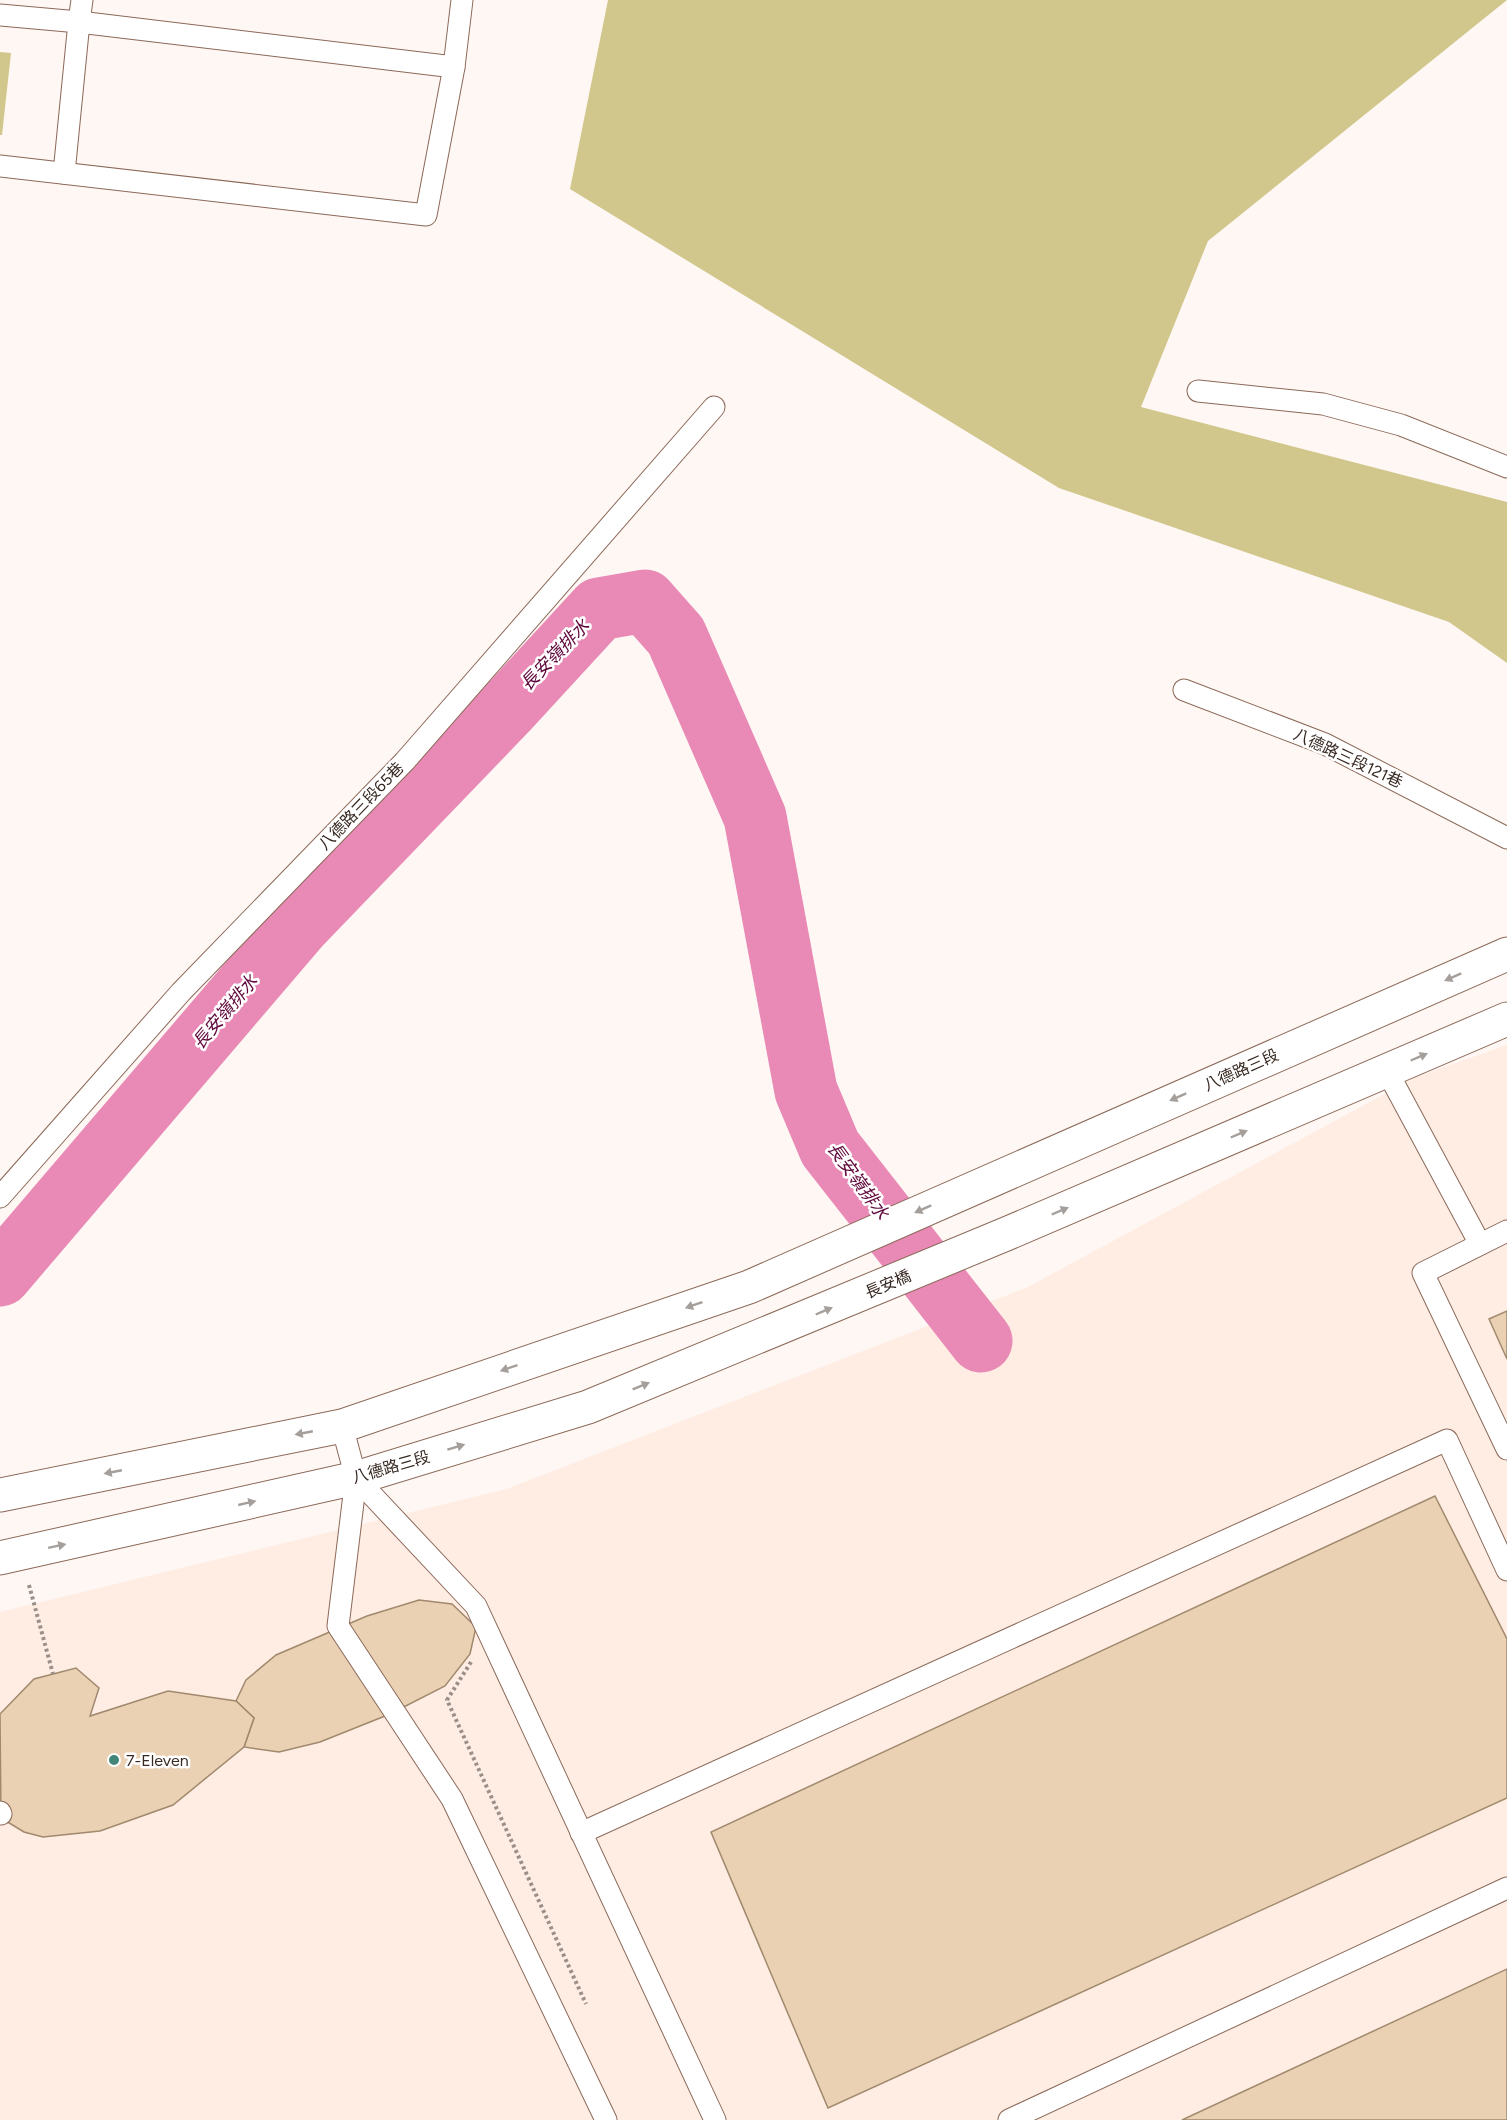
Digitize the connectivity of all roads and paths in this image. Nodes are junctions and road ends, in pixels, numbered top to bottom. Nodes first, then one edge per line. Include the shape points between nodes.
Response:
1 (82, 0) edge
2 (462, 0) edge
3 (0, 15) edge
4 (79, 22) junction
5 (454, 67) junction
6 (0, 166) edge
7 (64, 173) junction
8 (1198, 391) dead end
9 (714, 407) dead end
10 (1507, 467) edge
11 (1184, 690) dead end
12 (1507, 838) edge
13 (1507, 954) edge
14 (1507, 1019) edge
15 (1387, 1071) junction
16 (0, 1197) edge
17 (1507, 1231) edge
18 (1480, 1244) junction
19 (770, 1334) joint
20 (342, 1426) junction
21 (1507, 1449) edge
22 (356, 1478) junction
23 (0, 1495) edge
24 (10, 1556) edge
25 (1507, 1570) edge
26 (471, 1661) dead end
27 (52, 1674) dead end
28 (581, 1833) junction
29 (1507, 1888) edge
30 (589, 2012) dead end
31 (606, 2120) edge
32 (714, 2120) edge
33 (1009, 2120) edge

1 - 4 lane
2 - 5 lane
3 - 4 lane
4 - 5 lane
4 - 7 lane
5 - 7 lane via 426,215
6 - 7 lane
8 - 10 lane via 1323,405 1401,425
9 - 16 lane, 八德路三段65巷 via 405,761 181,992
11 - 12 lane, 八德路三段121巷 via 1325,744
13 -> 20 main road, 八德路三段 via 749,1287
15 -> 14 main road
15 - 18 lane
19 -> 15 main road, 長安橋
17 - 18 lane
18 - 21 lane via 1423,1273
22 -> 19 main road, 八德路三段 via 588,1407
20 - 22 lane
20 -> 23 main road
24 -> 22 main road, 八德路三段
22 - 28 lane via 476,1606
22 - 31 lane via 338,1626 452,1799
24 - 27 path
25 - 28 lane via 1447,1440
26 - 30 path via 447,1700
28 - 32 lane
29 - 33 lane

